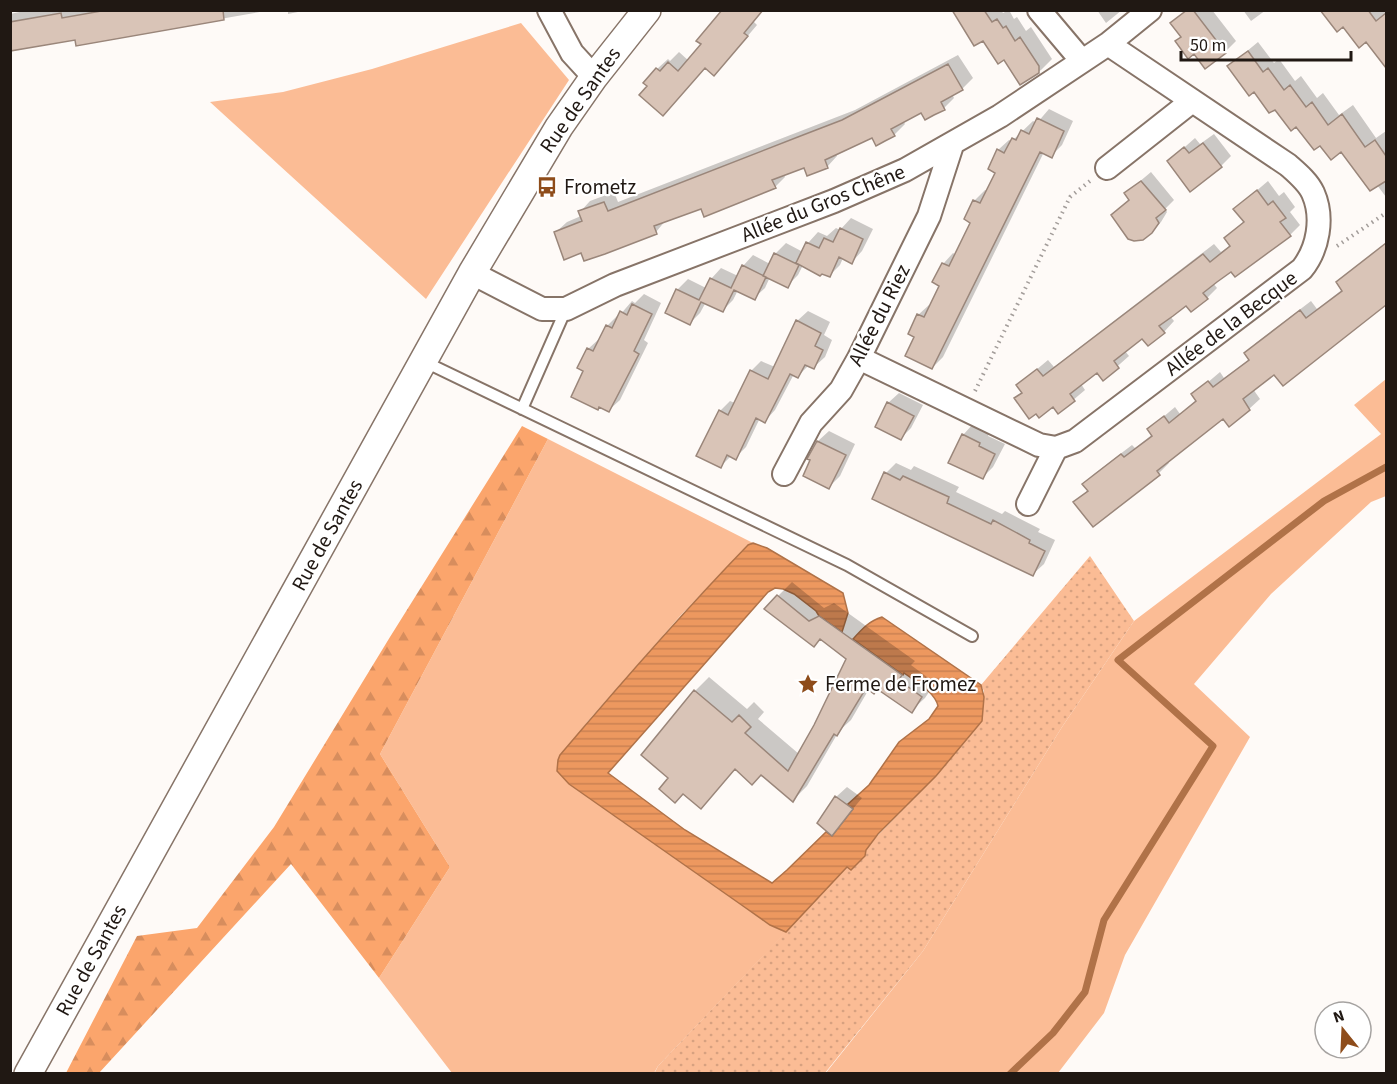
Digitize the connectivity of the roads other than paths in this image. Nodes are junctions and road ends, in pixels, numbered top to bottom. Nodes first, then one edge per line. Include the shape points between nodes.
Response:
1 (549, 10) edge
2 (647, 10) edge
3 (1039, 10) edge
4 (1150, 10) edge
5 (1108, 44) junction
6 (1083, 61) junction
7 (594, 77) junction
8 (1192, 101) junction
9 (952, 145) junction
10 (1107, 168) road end
11 (472, 273) junction
12 (566, 309) junction
13 (859, 358) junction
14 (423, 361) junction
15 (522, 409) junction
16 (1056, 448) junction
17 (784, 474) dead end
18 (1028, 504) dead end
19 (972, 636) dead end
20 (28, 1074) edge

1 - 7 street via 572,53
2 - 7 street, Rue de Santes
3 - 6 street
4 - 5 street, Allée du Gros Chêne
5 - 6 street, Allée du Gros Chêne
5 - 8 street, Allée de la Becque
6 - 9 street, Allée du Gros Chêne
7 - 11 street, Rue de Santes via 545,149
8 - 10 street
8 - 16 street, Allée de la Becque via 1288,165 1305,181 1317,203 1319,226 1313,250 1302,269 1075,441
9 - 12 street, Allée du Gros Chêne via 867,188 615,285
9 - 13 street, Allée du Riez via 929,216
11 - 12 street via 542,309
11 - 14 street, Rue de Santes
12 - 15 lane
13 - 16 street via 1039,445
13 - 17 street, Allée du Riez via 841,390 811,423
14 - 15 lane
14 - 20 street, Rue de Santes
15 - 19 lane via 847,565
16 - 18 street

